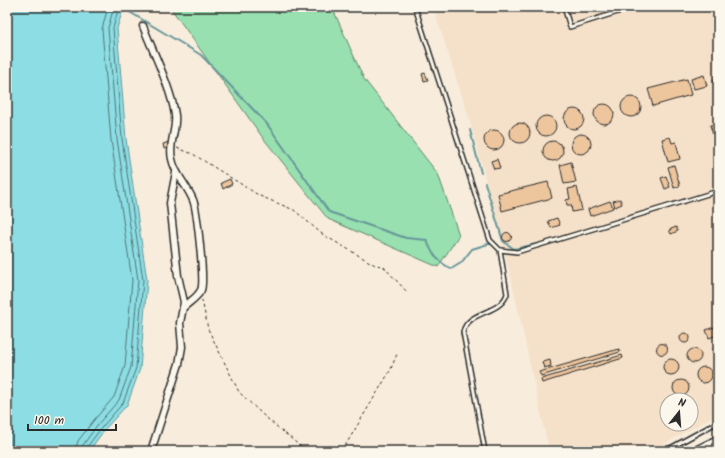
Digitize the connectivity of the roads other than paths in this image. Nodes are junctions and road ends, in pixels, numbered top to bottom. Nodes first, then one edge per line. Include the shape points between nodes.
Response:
1 (416, 7) edge
2 (564, 7) edge
3 (634, 7) edge
4 (143, 26) dead end
5 (176, 172) junction
6 (718, 191) edge
7 (500, 250) junction
8 (184, 307) junction
9 (718, 422) edge
10 (718, 441) edge
11 (151, 451) edge
12 (485, 451) edge
13 (665, 451) edge
14 (698, 451) edge

1 - 7 lane via 490,240
2 - 3 lane via 570,27
4 - 5 street via 175,112 176,121 171,146
5 - 8 street via 170,203
5 - 8 street via 193,199 196,210 202,273 201,290
6 - 7 lane via 517,252
7 - 12 lane via 506,298 500,304 468,321 463,332
8 - 11 street via 180,320 181,356
9 - 13 lane
10 - 14 main road

